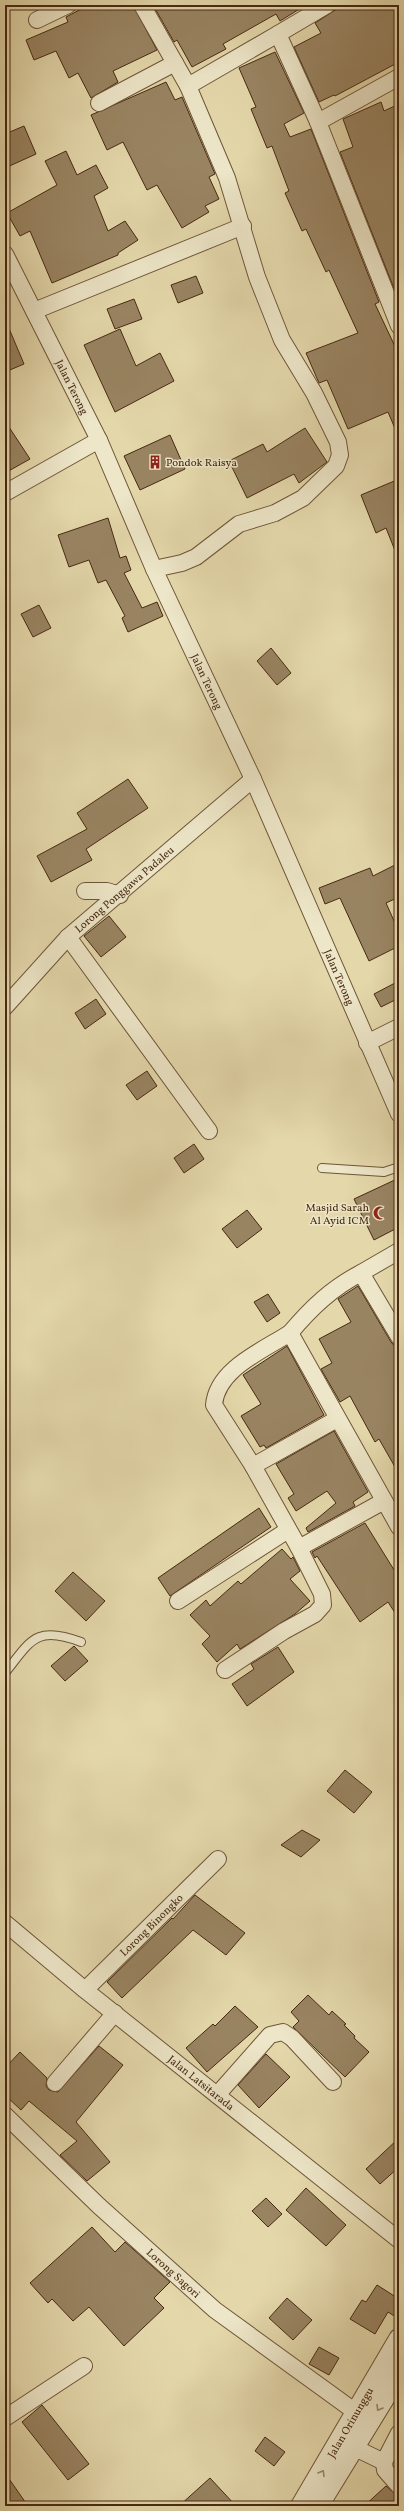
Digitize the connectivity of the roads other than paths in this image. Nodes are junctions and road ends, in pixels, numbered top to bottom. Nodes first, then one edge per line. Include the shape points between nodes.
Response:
1 (68, 5) edge
2 (142, 5) edge
3 (327, 5) edge
4 (37, 20) dead end
5 (278, 34) junction
6 (175, 63) junction
7 (399, 77) edge
8 (188, 86) junction
9 (99, 103) dead end
10 (318, 122) junction
11 (242, 226) junction
12 (5, 254) edge
13 (34, 311) junction
14 (399, 326) edge
15 (99, 440) junction
16 (5, 493) edge
17 (154, 569) junction
18 (252, 779) junction
19 (85, 890) dead end
20 (120, 895) junction
21 (68, 937) junction
22 (5, 1007) edge
23 (399, 1027) edge
24 (368, 1043) junction
25 (399, 1114) edge
26 (209, 1131) dead end
27 (399, 1167) edge
28 (322, 1168) dead end
29 (399, 1251) edge
30 (361, 1273) junction
31 (290, 1333) junction
32 (399, 1337) edge
33 (337, 1419) junction
34 (253, 1466) junction
35 (384, 1501) junction
36 (399, 1527) edge
37 (288, 1530) junction
38 (299, 1548) junction
39 (178, 1601) dead end
40 (81, 1642) dead end
41 (225, 1670) dead end
42 (5, 1673) edge
43 (218, 1859) dead end
44 (5, 1923) edge
45 (85, 1990) junction
46 (115, 2013) junction
47 (333, 2082) dead end
48 (55, 2083) dead end
49 (217, 2095) junction
50 (5, 2116) edge
51 (399, 2240) edge
52 (399, 2339) edge
53 (84, 2366) dead end
54 (399, 2374) edge
55 (357, 2413) junction
56 (5, 2418) edge
57 (399, 2433) edge
58 (348, 2444) junction
59 (384, 2462) junction
60 (399, 2486) edge
61 (301, 2506) edge
62 (318, 2506) edge

1 - 4 street
2 - 6 street
3 - 5 street
5 - 8 street
5 - 10 street
6 - 8 street
6 - 9 street
7 - 10 street
8 - 11 street via 227,178
10 - 14 street
11 - 13 street
11 - 17 street via 257,277 282,340 318,400 338,442 340,455 336,466 302,498 275,513 239,524 196,557
12 - 13 street, Jalan Terong
13 - 15 street, Jalan Terong
15 - 16 street
15 - 17 street, Jalan Terong
17 - 18 street, Jalan Terong
18 - 20 street, Lorong Ponggawa Padaleu
18 - 24 street, Jalan Terong
19 - 20 street via 107,891
20 - 21 street, Lorong Ponggawa Padaleu
21 - 22 street, Lorong Ponggawa Padaleu
21 - 26 street
23 - 24 street
24 - 25 street, Jalan Terong
27 - 28 lane via 384,1172
29 - 30 street
30 - 31 street via 323,1297
30 - 32 street
31 - 33 street
31 - 34 street via 231,1372 215,1394 214,1405 220,1418
33 - 34 street
33 - 35 street
34 - 37 street
35 - 36 street
35 - 38 street
37 - 38 street
37 - 39 street
38 - 41 street via 322,1594 323,1605 315,1614
40 - 42 lane via 62,1635 40,1635 27,1645
43 - 45 street, Lorong Binongko
44 - 45 street, Jalan Latsitarada
45 - 46 street, Jalan Latsitarada
46 - 48 street
46 - 49 street, Jalan Latsitarada
47 - 49 street via 292,2038 283,2032 270,2035
49 - 51 street, Jalan Latsitarada
50 - 55 street, Lorong Sagori via 99,2206 215,2310
52 - 55 street, Jalan Orinunggu
53 - 56 street
54 -> 58 street, Jalan Orinunggu
55 - 58 street, Jalan Orinunggu
57 - 59 street
58 - 59 street
61 -> 58 street, Jalan Orinunggu
58 - 62 street, Jalan Orinunggu
59 - 60 street via 385,2470

